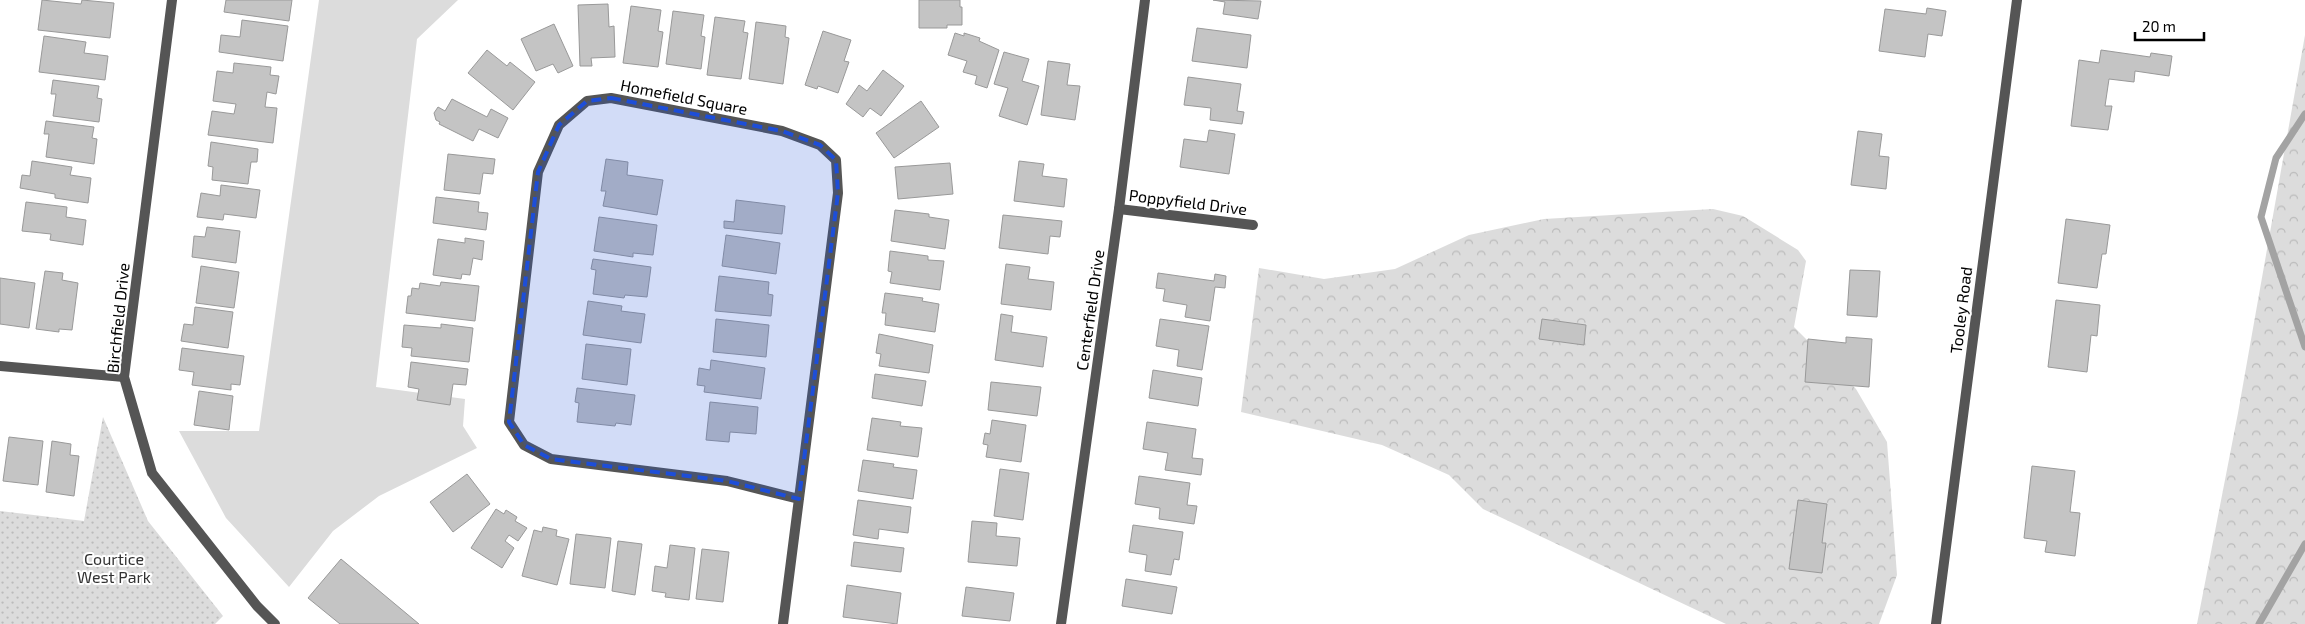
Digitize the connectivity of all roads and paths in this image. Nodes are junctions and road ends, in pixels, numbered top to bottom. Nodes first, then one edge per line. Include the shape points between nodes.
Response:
1 (172, 0) edge
2 (1145, 0) edge
3 (2017, 0) edge
4 (1119, 209) junction
5 (1253, 225) dead end
6 (0, 366) edge
7 (124, 377) junction
8 (799, 499) junction
9 (275, 624) edge
10 (783, 624) edge
11 (1061, 624) edge
12 (1936, 624) edge

1 - 7 street, Birchfield Drive
2 - 4 street, Centerfield Drive
3 - 12 street, Tooley Road
4 - 5 street, Poppyfield Drive
4 - 11 street, Centerfield Drive
6 - 7 street
7 - 9 street, Birchfield Drive via 152,473
8 - 8 street, Homefield Square via 838,193 836,160 820,145 782,131 611,98 587,101 558,125 538,172 509,422 524,445 551,460 727,481
8 - 10 street, Homefield Square

